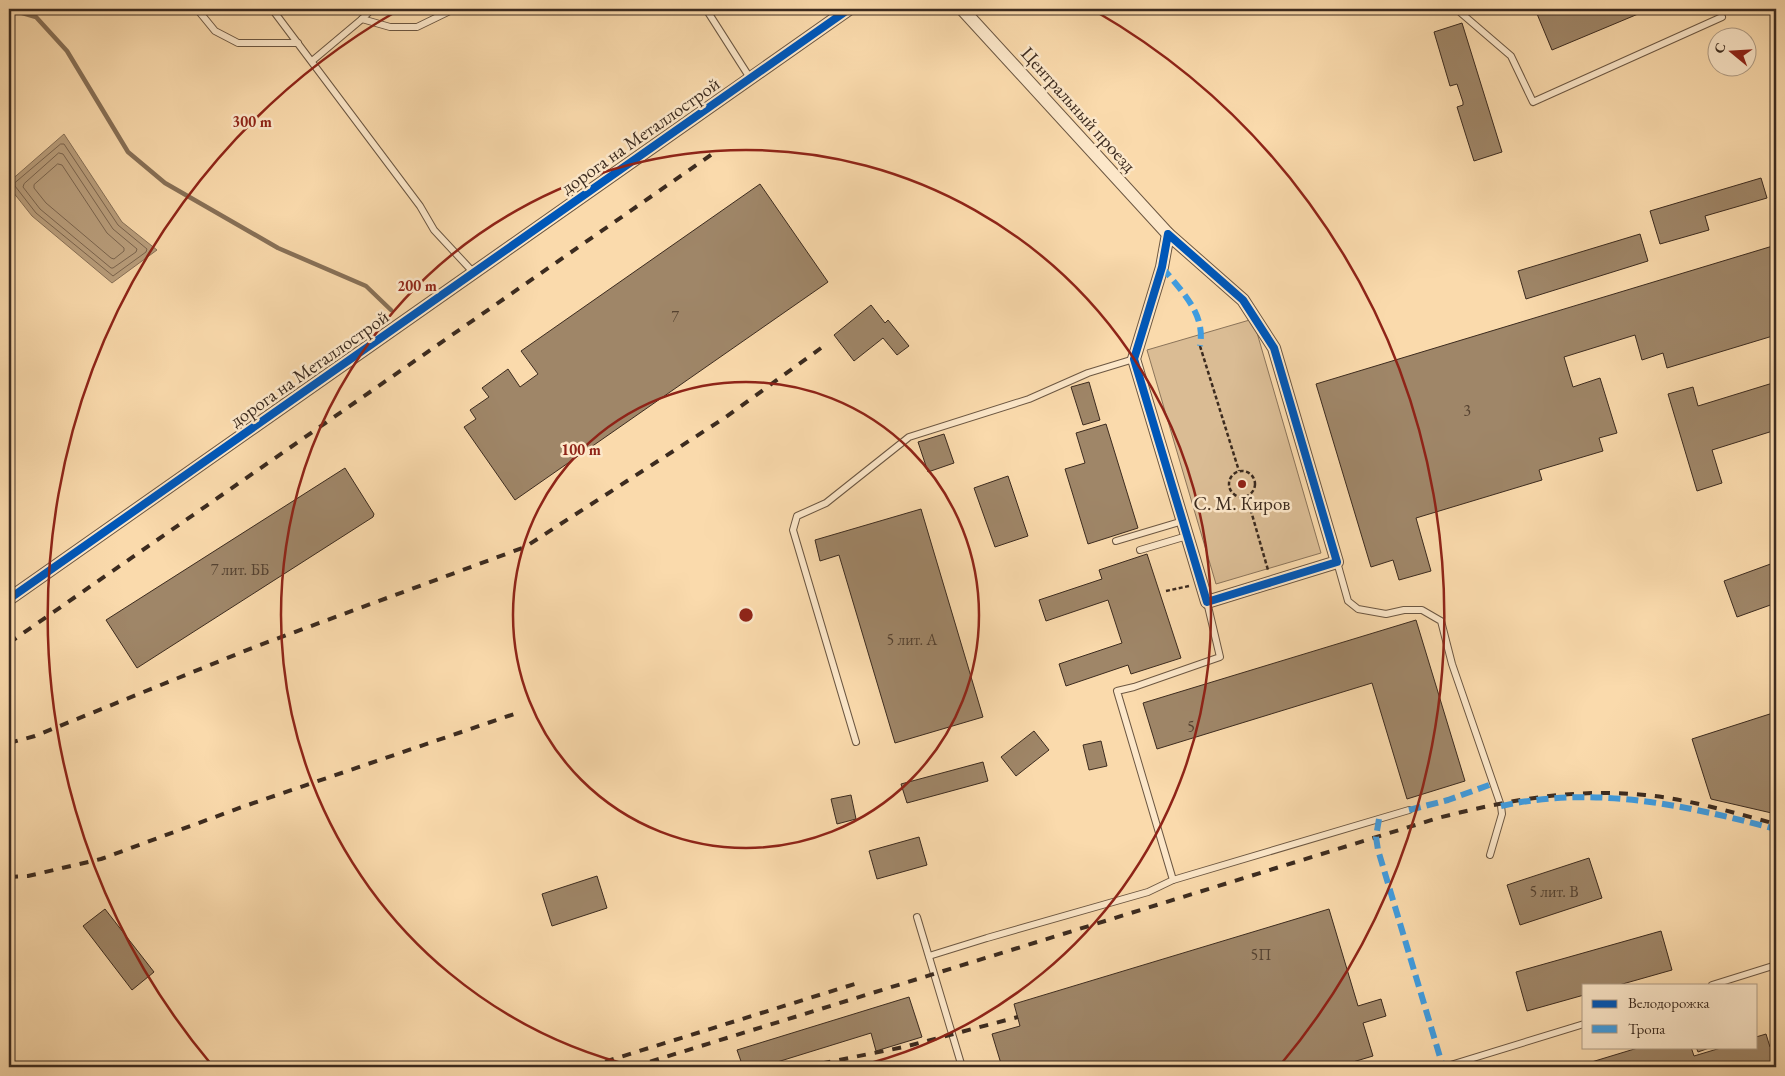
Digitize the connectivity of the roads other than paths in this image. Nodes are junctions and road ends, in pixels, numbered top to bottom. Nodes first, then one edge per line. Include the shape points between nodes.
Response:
1 (198, 9) edge
2 (272, 9) edge
3 (372, 9) edge
4 (454, 9) edge
5 (706, 9) edge
6 (848, 9) edge
7 (962, 9) edge
8 (1460, 9) edge
9 (1722, 18) dead end
10 (362, 19) junction
11 (298, 42) junction
12 (312, 61) junction
13 (750, 78) junction
14 (1168, 234) junction
15 (473, 272) junction
16 (1134, 359) junction
17 (1183, 521) junction
18 (1187, 536) junction
19 (1116, 541) dead end
20 (1140, 550) dead end
21 (1338, 562) junction
22 (9, 599) edge
23 (1207, 602) junction
24 (856, 742) dead end
25 (1409, 810) dead end
26 (1490, 855) dead end
27 (1173, 880) junction
28 (917, 917) dead end
29 (929, 956) junction
30 (1776, 965) edge
31 (1715, 984) edge
32 (1582, 1025) edge
33 (962, 1067) edge
34 (1444, 1067) edge

1 - 11 lane via 215,31 238,43
2 - 11 lane
3 - 10 lane
4 - 10 lane via 417,27 390,27
5 - 13 lane
6 - 13 street, дорога на Металлострой
7 - 14 street, Центральный проезд
8 - 9 lane via 1511,56 1533,102
10 - 12 lane
11 - 12 lane
12 - 15 lane via 420,206 434,230
13 - 15 street, дорога на Металлострой
14 - 16 street via 1162,267
14 - 21 street, Центральный проезд via 1243,300 1274,348
15 - 22 street, дорога на Металлострой
16 - 17 street
16 - 24 lane via 1088,373 1029,399 909,437 826,503 797,516 793,530
17 - 18 street
17 - 19 lane
18 - 20 lane
18 - 23 street
21 - 23 street
21 - 26 lane via 1348,601 1358,609 1386,614 1422,610 1441,621 1452,664 1501,806 1502,814
23 - 27 lane via 1220,657 1117,691
25 - 27 lane
27 - 29 lane via 1148,892
28 - 29 lane
29 - 33 lane
30 - 31 lane
32 - 34 lane

